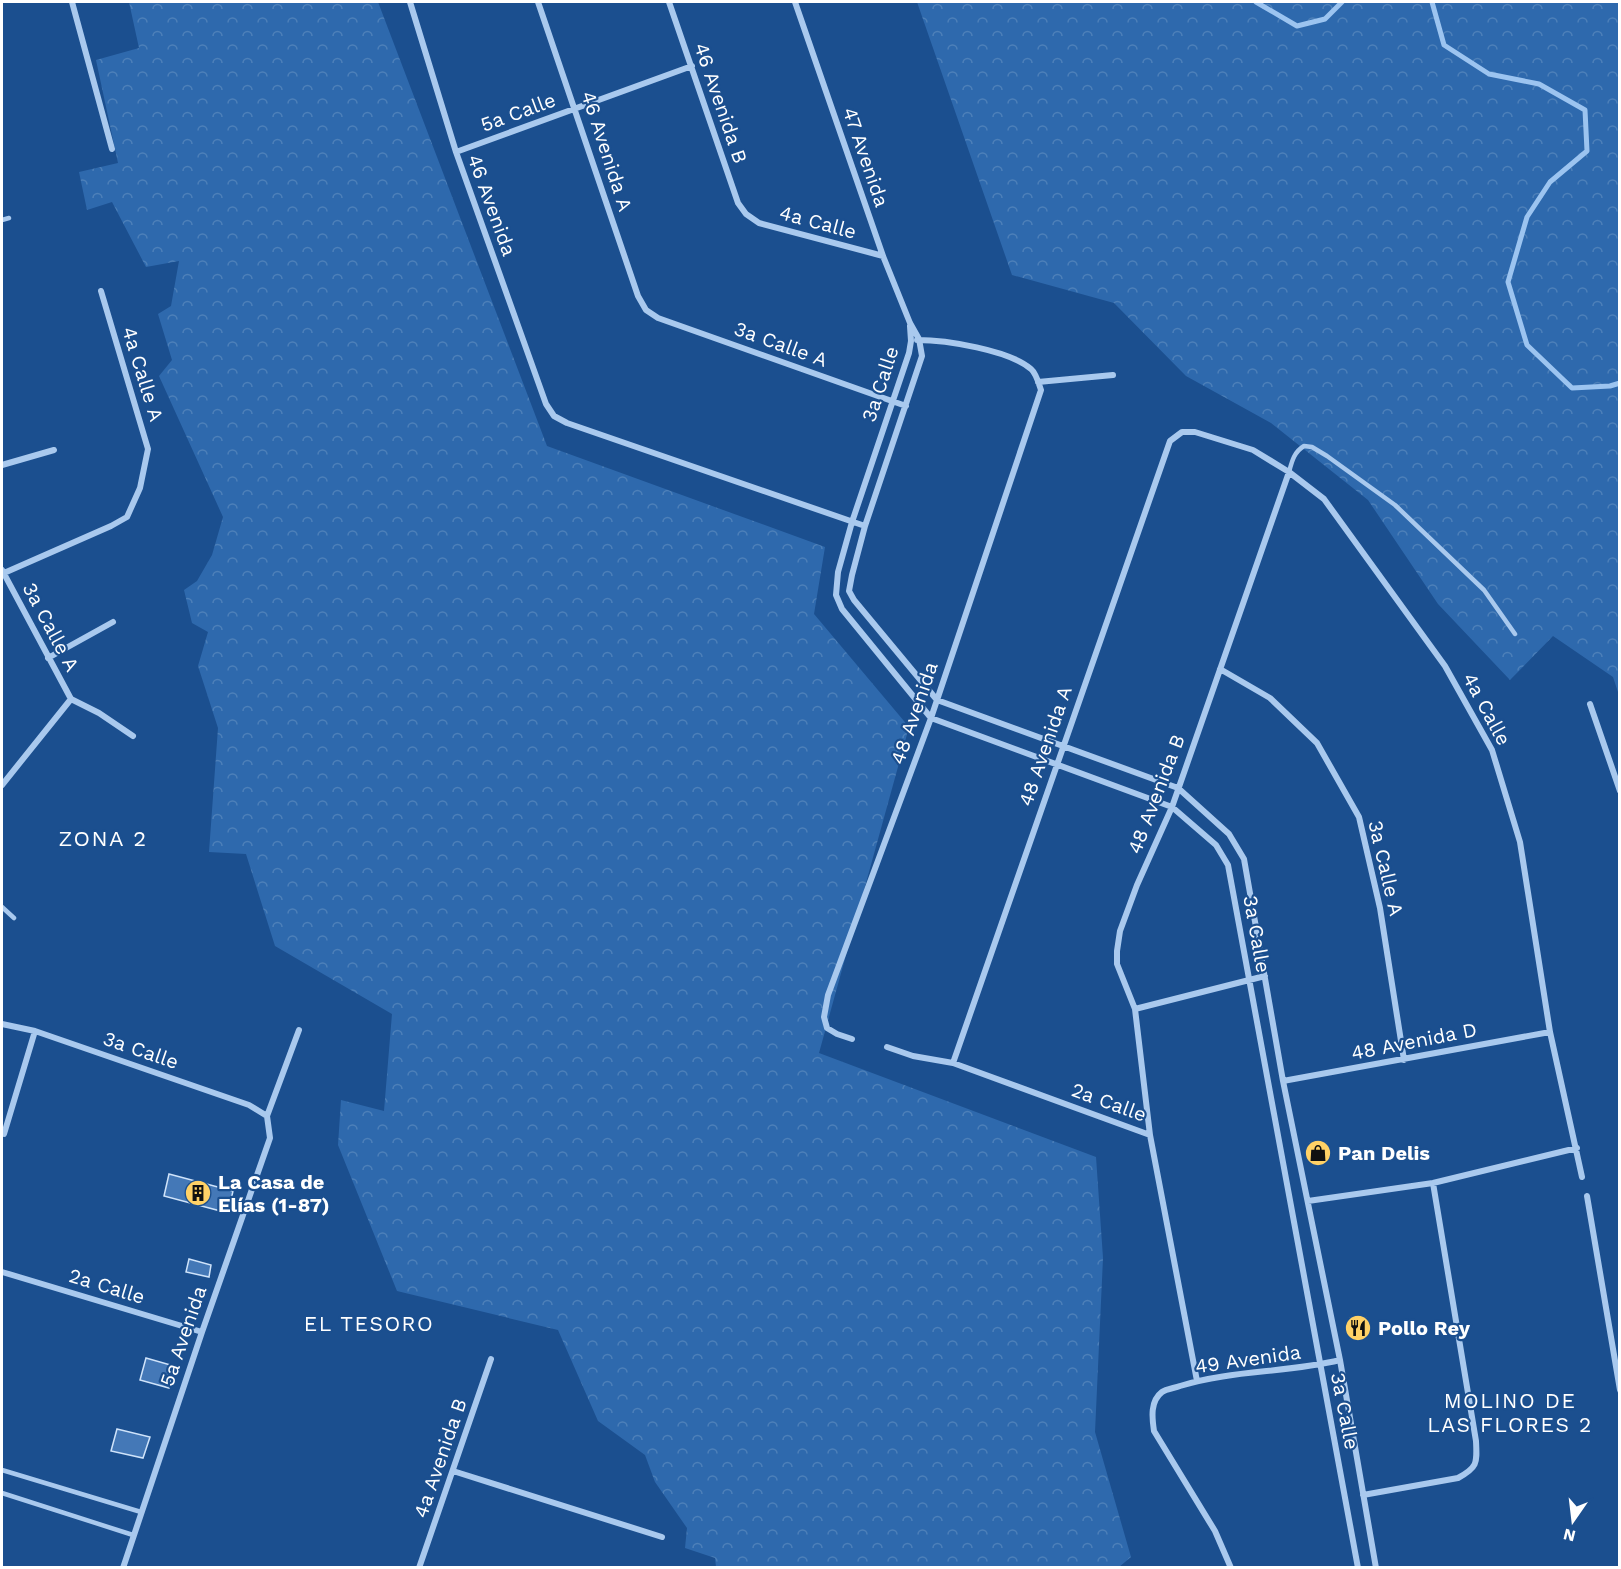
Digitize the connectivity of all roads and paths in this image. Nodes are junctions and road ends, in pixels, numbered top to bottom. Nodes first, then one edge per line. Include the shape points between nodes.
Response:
1 (72, 2) edge
2 (410, 2) edge
3 (538, 2) edge
4 (669, 2) edge
5 (795, 2) edge
6 (692, 66) junction
7 (576, 109) junction
8 (112, 149) dead end
9 (456, 152) junction
10 (746, 214) joint
11 (9, 218) dead end
12 (2, 220) edge
13 (883, 256) junction
14 (101, 291) dead end
15 (646, 310) joint
16 (910, 323) junction
17 (919, 339) junction
18 (911, 341) junction
19 (1113, 375) dead end
20 (1038, 382) junction
21 (893, 401) junction
22 (906, 406) junction
23 (1170, 441) joint
24 (54, 450) dead end
25 (2, 465) edge
26 (1289, 472) junction
27 (852, 522) junction
28 (865, 526) junction
29 (3, 572) edge
30 (112, 622) dead end
31 (1515, 634) dead end
32 (48, 658) junction
33 (1220, 669) junction
34 (70, 699) junction
35 (937, 700) junction
36 (1590, 704) dead end
37 (932, 717) junction
38 (133, 736) dead end
39 (1062, 747) junction
40 (1057, 764) junction
41 (2, 785) edge
42 (1178, 788) junction
43 (1620, 791) edge
44 (1172, 807) junction
45 (2, 907) edge
46 (14, 918) dead end
47 (1265, 976) junction
48 (1249, 980) junction
49 (1135, 1009) junction
50 (2, 1024) edge
51 (299, 1030) dead end
52 (34, 1031) junction
53 (1550, 1032) junction
54 (852, 1039) dead end
55 (887, 1047) dead end
56 (1404, 1060) junction
57 (953, 1063) junction
58 (1283, 1081) junction
59 (267, 1116) junction
60 (4, 1134) dead end
61 (1150, 1135) junction
62 (1577, 1148) junction
63 (1582, 1178) dead end
64 (1433, 1183) junction
65 (1587, 1196) dead end
66 (1308, 1201) junction
67 (2, 1272) edge
68 (202, 1332) junction
69 (491, 1359) dead end
70 (1340, 1360) junction
71 (1320, 1365) junction
72 (1197, 1381) junction
73 (1620, 1390) edge
74 (2, 1470) edge
75 (453, 1471) junction
76 (2, 1493) edge
77 (1363, 1495) junction
78 (141, 1512) junction
79 (133, 1535) junction
80 (662, 1537) dead end
81 (123, 1568) edge
82 (419, 1568) edge
83 (1231, 1568) edge
84 (1359, 1568) edge
85 (1376, 1568) edge

1 - 8 street
2 - 9 street, 46 Avenida
3 - 7 street, 46 Avenida A
4 - 6 street, 46 Avenida B
5 - 13 street, 47 Avenida
6 - 7 street, 5a Calle
6 - 10 street, 46 Avenida B via 738,203
7 - 9 street, 5a Calle
7 - 15 street, 46 Avenida A
9 - 27 street, 46 Avenida via 546,404 554,416
10 - 13 street, 4a Calle via 759,223
11 - 12 lane
13 - 16 street, 47 Avenida
14 - 29 street, 4a Calle A via 148,449 140,488 127,517
15 - 21 street, 3a Calle A via 658,318
16 - 17 street, 3a Calle
16 - 18 street, 3a Calle
17 - 18 street
17 - 20 street via 1007,356 1032,370
17 - 22 street, 3a Calle via 922,356
18 - 21 street, 3a Calle
19 - 20 street
20 - 35 street, 48 Avenida via 1039,398
21 - 22 street, 3a Calle A
21 - 27 street, 3a Calle
22 - 28 street, 3a Calle
23 - 26 street, 4a Calle via 1182,432 1195,432 1253,450
23 - 39 street, 48 Avenida A
24 - 25 street
26 - 31 lane via 1298,449 1304,446 1348,470 1395,505 1484,590
26 - 33 street, 48 Avenida B
26 - 53 street, 4a Calle via 1324,499 1338,518 1445,666 1492,750 1520,842
27 - 28 street
27 - 37 street, 3a Calle via 836,595 842,609
28 - 35 street, 3a Calle via 849,591
29 - 32 street, 3a Calle A
30 - 32 street
32 - 34 street, 3a Calle A
33 - 42 street, 48 Avenida B
33 - 56 street, 3a Calle A via 1270,698 1317,743 1359,816 1380,908
34 - 38 street via 99,712
34 - 41 street
35 - 37 street, 48 Avenida
35 - 39 street, 3a Calle
36 - 43 street
37 - 40 street, 3a Calle
37 - 54 street, 48 Avenida via 828,995 824,1017 827,1028
39 - 40 street, 48 Avenida A
39 - 42 street, 3a Calle
40 - 44 street, 3a Calle
40 - 57 street, 48 Avenida A
42 - 44 street, 48 Avenida B
42 - 47 street, 3a Calle via 1229,834 1244,859
44 - 48 street, 3a Calle via 1216,845 1228,865
44 - 49 street, 48 Avenida B via 1120,931 1117,964
45 - 46 lane
47 - 48 street
47 - 58 street, 3a Calle
48 - 49 street
48 - 71 street, 3a Calle
49 - 61 street, 48 Avenida B
50 - 52 street, 3a Calle
51 - 59 street
52 - 59 street, 3a Calle via 249,1105
52 - 60 street
53 - 56 street, 48 Avenida D
53 - 62 street, 4a Calle
55 - 57 street, 2a Calle
56 - 58 street, 48 Avenida D
57 - 61 street, 2a Calle
58 - 66 street, 3a Calle
59 - 68 street, 5a Avenida via 270,1138
61 - 72 street, 2a Calle
62 - 63 street, 4a Calle
62 - 64 street
64 - 66 street
64 - 77 street via 1477,1462 1470,1472 1458,1478
65 - 73 street
66 - 70 street, 3a Calle
67 - 68 street, 2a Calle
68 - 78 street, 5a Avenida
69 - 75 street, 4a Avenida B
70 - 71 street, 49 Avenida
70 - 77 street, 3a Calle
71 - 72 street, 49 Avenida
71 - 84 street, 3a Calle
72 - 83 street, 49 Avenida via 1162,1392 1154,1402 1154,1431 1215,1531
74 - 78 lane
75 - 80 street
75 - 82 street, 4a Avenida B
76 - 79 lane
77 - 85 street, 3a Calle
78 - 79 street, 5a Avenida
79 - 81 street, 5a Avenida

